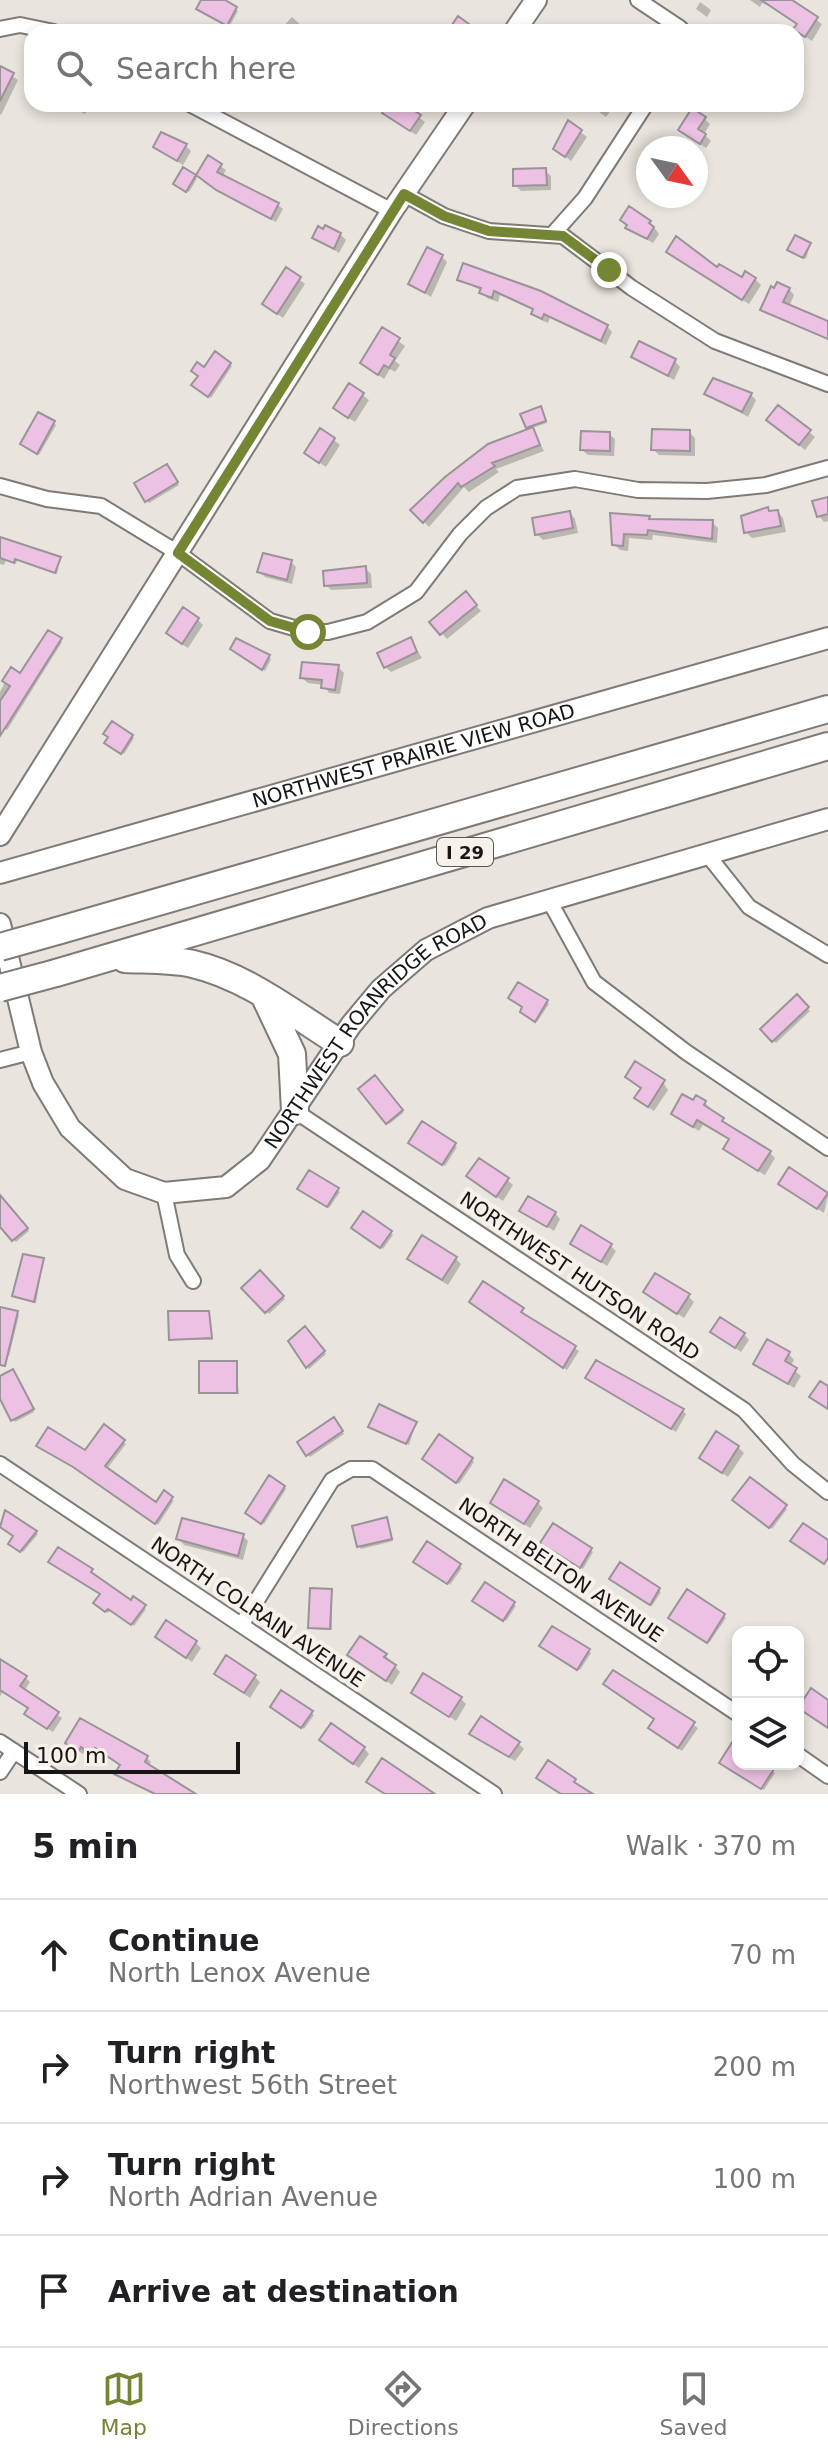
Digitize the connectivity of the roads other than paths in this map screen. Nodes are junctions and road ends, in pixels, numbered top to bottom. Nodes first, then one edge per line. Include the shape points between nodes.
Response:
1 (536, 0) edge
2 (638, 0) edge
3 (520, 24) edge
4 (672, 24) edge
5 (24, 26) edge
6 (0, 29) edge
7 (207, 112) edge
8 (460, 112) edge
9 (641, 112) edge
10 (398, 203) junction
11 (553, 234) junction
12 (828, 384) edge
13 (828, 468) edge
14 (0, 486) edge
15 (178, 553) junction
16 (828, 638) edge
17 (828, 709) edge
18 (828, 746) edge
19 (828, 819) edge
20 (0, 835) edge
21 (707, 854) junction
22 (0, 873) edge
23 (549, 900) junction
24 (0, 924) edge
25 (0, 947) edge
26 (828, 955) edge
27 (102, 958) junction
28 (0, 988) edge
29 (264, 996) junction
30 (340, 1043) junction
31 (31, 1052) junction
32 (0, 1060) edge
33 (295, 1111) junction
34 (828, 1148) edge
35 (164, 1193) junction
36 (193, 1281) dead end
37 (0, 1464) edge
38 (828, 1492) edge
39 (242, 1624) junction
40 (732, 1710) edge
41 (0, 1742) edge
42 (14, 1751) junction
43 (804, 1759) edge
44 (0, 1772) edge
45 (828, 1776) edge
46 (79, 1794) edge
47 (494, 1794) edge

1 - 3 street
2 - 4 street
5 - 6 street
7 - 10 street
8 - 10 street
9 - 11 street via 585,198
10 - 11 street via 489,231
10 - 15 street
11 - 12 street via 572,240 632,288 715,341
13 - 15 street via 766,485 707,491 638,490 575,479 517,488 460,534 416,592 367,622 328,632 270,621
14 - 15 street via 101,506
15 - 20 street
16 - 22 street, NORTHWEST PRAIRIE VIEW ROAD
17 - 25 highway, I 29, bridge
18 - 27 highway, I 29
19 - 21 street, NORTHWEST ROANRIDGE ROAD
21 - 23 street, NORTHWEST ROANRIDGE ROAD
21 - 26 street via 749,907
23 - 30 street, NORTHWEST ROANRIDGE ROAD via 478,921 426,950 381,989
23 - 34 street via 594,982
24 - 31 street, NORTHWEST ROANRIDGE ROAD
27 - 28 highway, I 29, bridge
27 - 29 highway via 195,965
29 - 30 highway
29 - 33 highway via 292,1054
30 - 33 street, NORTHWEST ROANRIDGE ROAD
31 - 32 street
31 - 35 street, NORTHWEST ROANRIDGE ROAD via 70,1128 125,1179
33 - 35 street, NORTHWEST ROANRIDGE ROAD via 260,1160 226,1187
33 - 38 street, NORTHWEST HUTSON ROAD via 744,1410 793,1464
35 - 36 street via 177,1255
37 - 39 street, NORTH COLRAIN AVENUE
39 - 40 street, NORTH BELTON AVENUE via 326,1488 341,1473 357,1468 382,1472
39 - 47 street, NORTH COLRAIN AVENUE
41 - 42 street
42 - 44 street
42 - 46 street
43 - 45 street

